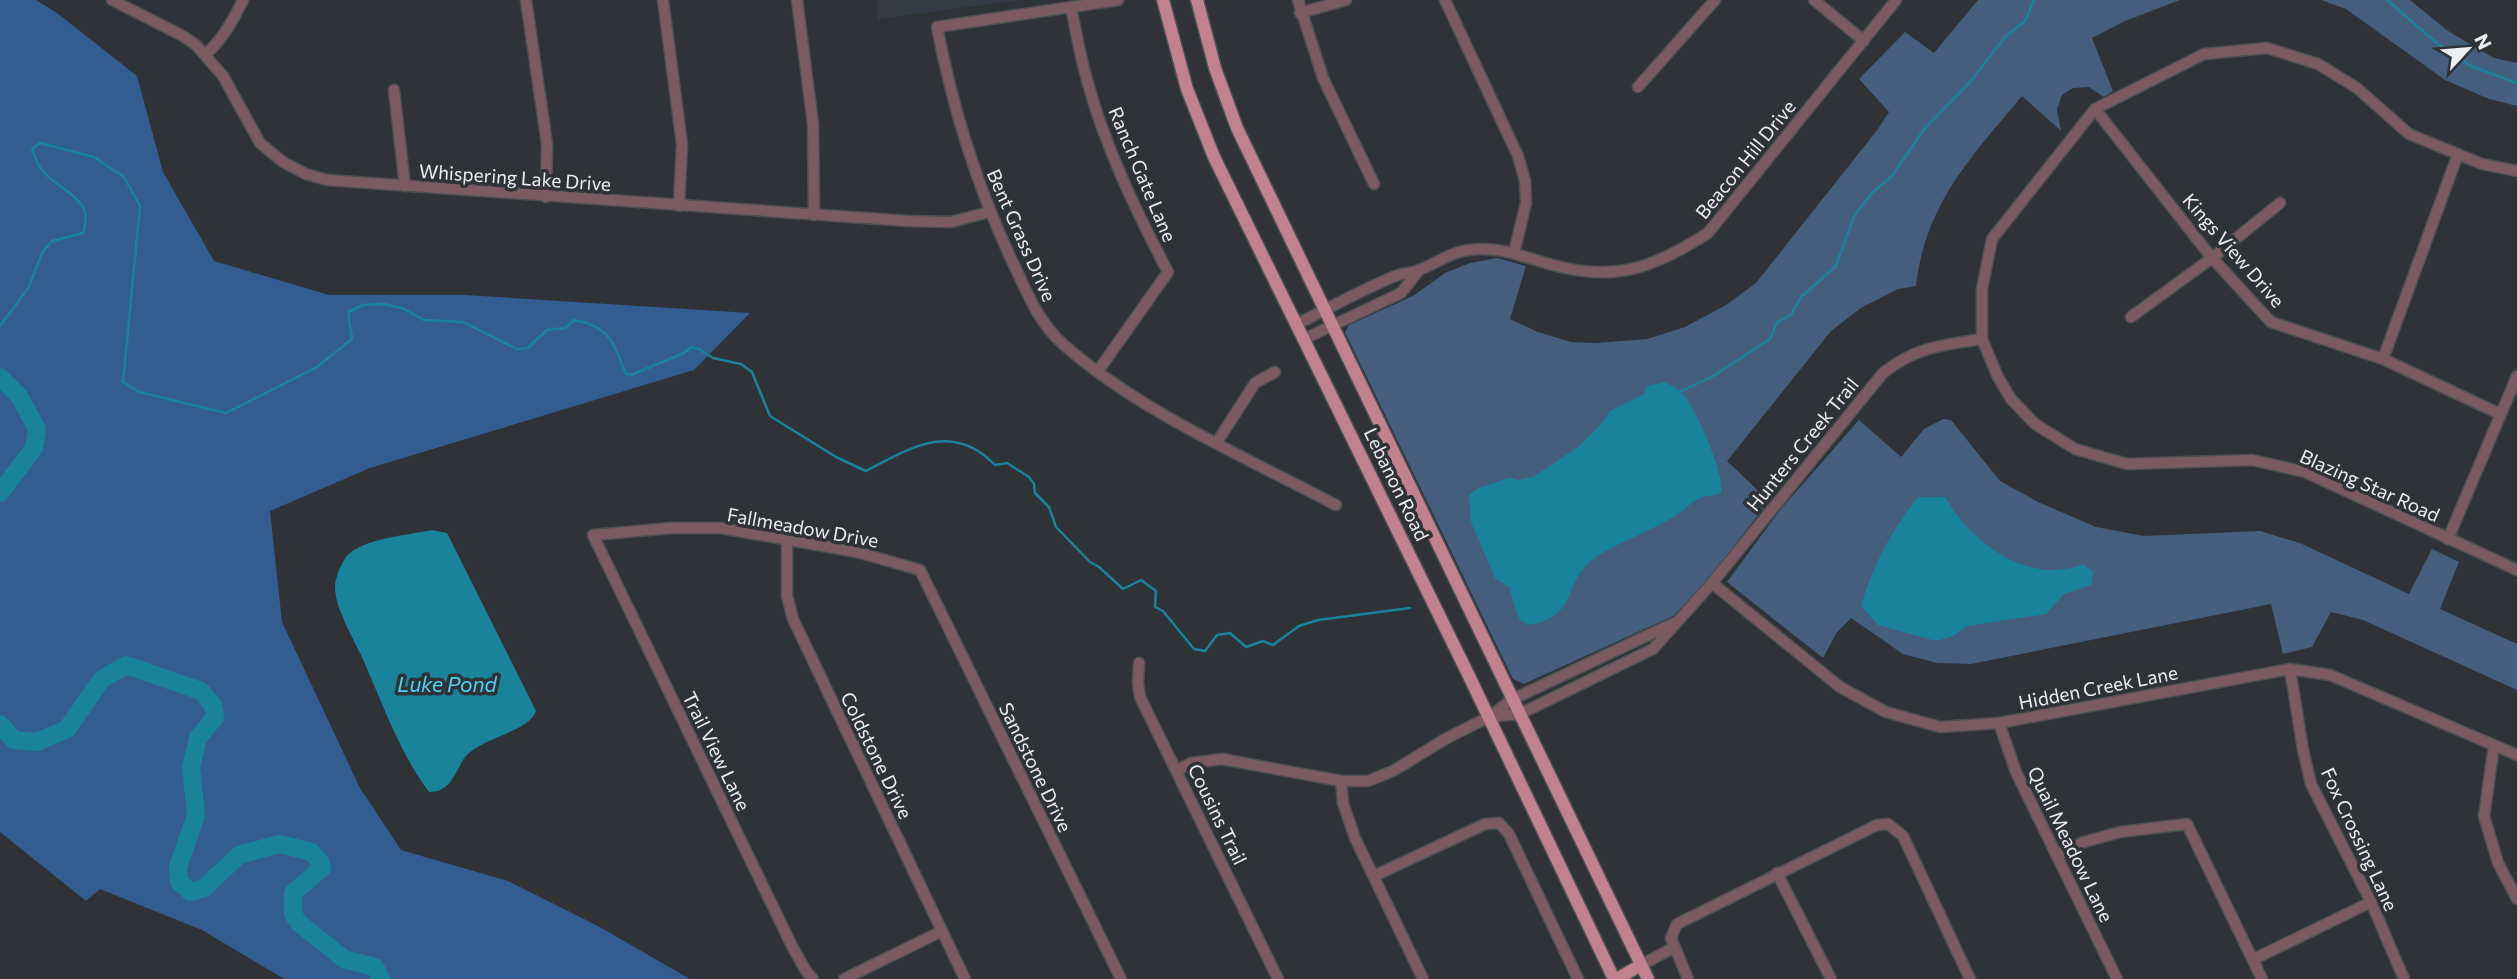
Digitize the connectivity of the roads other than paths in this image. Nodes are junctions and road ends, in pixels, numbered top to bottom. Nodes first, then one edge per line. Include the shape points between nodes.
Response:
1 (112, 0) edge
2 (243, 0) edge
3 (526, 0) edge
4 (663, 0) edge
5 (797, 0) edge
6 (1118, 0) edge
7 (1163, 0) edge
8 (1197, 0) edge
9 (1298, 0) edge
10 (1346, 0) edge
11 (1445, 0) edge
12 (1715, 0) edge
13 (1814, 0) edge
14 (1896, 0) edge
15 (1071, 7) junction
16 (1300, 13) junction
17 (1864, 41) junction
18 (206, 54) junction
19 (1638, 87) dead end
20 (394, 90) dead end
21 (2095, 109) junction
22 (2458, 154) junction
23 (2517, 171) edge
24 (1374, 184) dead end
25 (405, 186) junction
26 (546, 197) junction
27 (2280, 203) dead end
28 (679, 206) junction
29 (989, 212) junction
30 (814, 215) junction
31 (1514, 253) junction
32 (2213, 258) junction
33 (1419, 270) junction
34 (1326, 310) junction
35 (2131, 317) dead end
36 (1297, 324) junction
37 (1334, 325) junction
38 (1304, 339) junction
39 (1982, 339) junction
40 (2383, 359) junction
41 (1098, 371) junction
42 (1275, 372) dead end
43 (2517, 376) edge
44 (2500, 414) junction
45 (1217, 442) junction
46 (1336, 505) dead end
47 (593, 535) joint
48 (788, 539) junction
49 (2448, 539) junction
50 (920, 570) joint
51 (2517, 570) edge
52 (1712, 583) junction
53 (1680, 620) junction
54 (1139, 663) dead end
55 (2290, 669) junction
56 (1513, 699) junction
57 (1520, 714) junction
58 (1489, 717) junction
59 (1999, 723) junction
60 (2494, 746) junction
61 (2517, 755) edge
62 (1178, 770) junction
63 (1341, 781) junction
64 (2056, 855) junction
65 (1777, 873) junction
66 (1374, 876) junction
67 (2517, 899) edge
68 (2371, 902) junction
69 (942, 931) junction
70 (1673, 948) junction
71 (2254, 959) junction
72 (1642, 965) junction
73 (813, 979) edge
74 (844, 979) edge
75 (965, 979) edge
76 (1121, 979) edge
77 (1278, 979) edge
78 (1423, 979) edge
79 (1578, 979) edge
80 (1616, 979) edge
81 (1648, 979) edge
82 (1688, 979) edge
83 (1831, 979) edge
84 (1970, 979) edge
85 (2116, 979) edge
86 (2262, 979) edge
87 (2404, 979) edge

1 - 18 street, Whispering Lake Drive via 183,36
2 - 18 street via 232,23
3 - 26 street via 547,144
4 - 28 street via 682,144
5 - 30 street via 813,124
6 - 15 street
7 - 36 main road, Lebanon Road via 1199,123
8 - 34 main road, Lebanon Road via 1237,128
9 - 16 street
10 - 16 street
11 - 31 street via 1518,156 1525,181 1526,203
12 - 19 street
13 - 17 street
14 - 17 street, Beacon Hill Drive
15 - 29 street, Bent Grass Drive via 937,27 951,95
15 - 41 street, Ranch Gate Lane via 1087,82 1113,157 1168,272
16 - 24 street via 1323,78
17 - 31 street, Beacon Hill Drive via 1708,233 1689,245 1632,271 1559,267
18 - 25 street, Whispering Lake Drive via 260,143 283,162 327,180
20 - 25 street
21 - 22 street via 2204,54 2267,48 2318,64 2357,88 2409,134
21 - 32 street, Kings View Drive
21 - 39 street, Blazing Star Road via 1992,239 1982,289
22 - 23 street
22 - 40 street
25 - 26 street, Whispering Lake Drive
26 - 28 street, Whispering Lake Drive
27 - 32 street
28 - 30 street, Whispering Lake Drive
29 - 30 street, Whispering Lake Drive via 951,222
29 - 41 street, Bent Grass Drive via 1038,315 1062,343
31 - 33 street, Beacon Hill Drive via 1480,249 1452,253
32 - 35 street
32 - 40 street, Kings View Drive via 2271,322
33 - 34 street, Beacon Hill Drive
33 - 37 street, Beacon Hill Drive via 1401,293
34 - 36 street, Beacon Hill Drive
34 - 37 main road, Lebanon Road
36 - 38 main road, Lebanon Road
37 - 38 street, Beacon Hill Drive
37 - 56 main road, Lebanon Road
38 - 58 main road, Lebanon Road
39 - 49 street, Blazing Star Road via 2011,398 2035,424 2075,449 2127,464 2252,460 2305,471
39 - 52 street, Hunters Creek Trail via 1930,347 1901,358 1883,373
40 - 44 street, Kings View Drive
41 - 45 street, Bent Grass Drive via 1160,413
42 - 45 street via 1255,383
43 - 44 street
44 - 49 street
45 - 46 street, Bent Grass Drive
47 - 48 street, Fallmeadow Drive via 722,528
47 - 73 street, Trail View Lane via 792,946
48 - 50 street, Fallmeadow Drive
48 - 69 street, Coldstone Drive via 788,596 793,619
49 - 51 street, Blazing Star Road
50 - 76 street, Sandstone Drive
52 - 53 street, Hunters Creek Trail
52 - 59 street, Hidden Creek Lane via 1840,687 1886,712 1940,727
53 - 56 street, Hunters Creek Trail
53 - 57 street, Hunters Creek Trail via 1653,649
54 - 62 street, Cousins Trail via 1138,691
55 - 59 street, Hidden Creek Lane
55 - 60 street, Hidden Creek Lane via 2330,675
55 - 68 street, Fox Crossing Lane via 2311,784
56 - 57 main road, Lebanon Road
56 - 58 street, Hunters Creek Trail
57 - 58 street, Hunters Creek Trail
57 - 72 main road, Lebanon Road
58 - 63 street, Hunters Creek Trail via 1381,777
58 - 80 main road, Lebanon Road
59 - 64 street, Quail Meadow Lane via 2016,772
60 - 61 street, Hidden Creek Lane
60 - 67 street via 2484,816 2498,863
62 - 63 street, Hunters Creek Trail via 1191,763 1223,759
62 - 77 street, Cousins Trail
63 - 66 street via 1348,819
64 - 71 street via 2120,832 2187,824
64 - 85 street, Quail Meadow Lane
65 - 70 street via 1677,924 1671,938
65 - 83 street
65 - 84 street via 1877,825 1888,824 1903,836
66 - 78 street
66 - 79 street via 1485,824 1499,823
68 - 71 street
68 - 87 street, Fox Crossing Lane
69 - 74 street
69 - 75 street, Coldstone Drive
70 - 72 street
70 - 82 street
71 - 86 street
72 - 80 main road
72 - 81 main road, Lebanon Road

